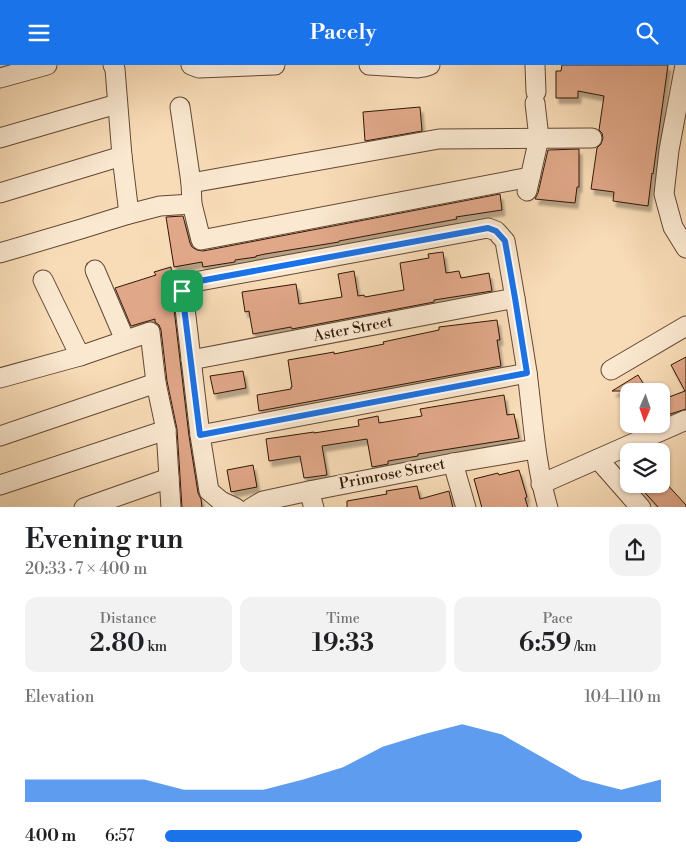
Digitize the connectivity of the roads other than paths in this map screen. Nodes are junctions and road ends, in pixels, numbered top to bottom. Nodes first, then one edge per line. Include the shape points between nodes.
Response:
1 (46, 65) edge
2 (113, 65) edge
3 (275, 65) edge
4 (369, 65) edge
5 (535, 65) edge
6 (685, 65) edge
7 (193, 66) edge
8 (427, 66) edge
9 (0, 78) edge
10 (118, 104) junction
11 (180, 107) dead end
12 (0, 138) edge
13 (539, 138) junction
14 (592, 138) dead end
15 (122, 156) junction
16 (191, 183) junction
17 (0, 193) edge
18 (192, 204) junction
19 (129, 214) junction
20 (686, 248) edge
21 (0, 253) edge
22 (95, 270) dead end
23 (43, 280) dead end
24 (515, 298) junction
25 (686, 326) edge
26 (125, 341) junction
27 (80, 356) junction
28 (191, 359) junction
29 (611, 370) dead end
30 (527, 373) junction
31 (0, 378) edge
32 (156, 383) junction
33 (686, 420) edge
34 (166, 430) junction
35 (200, 435) junction
36 (0, 436) edge
37 (536, 449) junction
38 (598, 459) junction
39 (453, 463) junction
40 (169, 478) junction
41 (541, 484) junction
42 (0, 485) edge
43 (311, 499) edge
44 (84, 507) edge
45 (171, 507) edge
46 (236, 507) edge
47 (251, 507) edge
48 (466, 507) edge
49 (548, 507) edge
50 (641, 507) edge

1 - 9 street
2 - 10 street
3 - 7 street
4 - 8 street
5 - 13 street
6 - 20 street via 664,194 673,227
10 - 12 street
10 - 15 street
11 - 16 street
13 - 14 street
13 - 16 street via 439,139
13 - 18 street via 528,184 201,240
15 - 17 street
15 - 19 street
16 - 18 street
18 - 19 street via 160,206
19 - 21 street
22 - 26 street
23 - 27 street
24 - 28 street, Aster Street
24 - 28 street via 505,241 488,228 194,282 182,291
24 - 30 street
25 - 29 street
26 - 27 street
26 - 32 street via 150,332
27 - 31 street
28 - 35 street
30 - 35 street
30 - 37 street
32 - 34 street
32 - 36 street
33 - 38 street
34 - 40 street
34 - 42 street
35 - 46 street via 209,491
37 - 39 street, Primrose Street
37 - 41 street
38 - 41 street
38 - 50 street
39 - 43 street, Primrose Street
39 - 48 street
40 - 44 street
40 - 45 street
41 - 49 street
43 - 47 street, Primrose Street via 263,501

